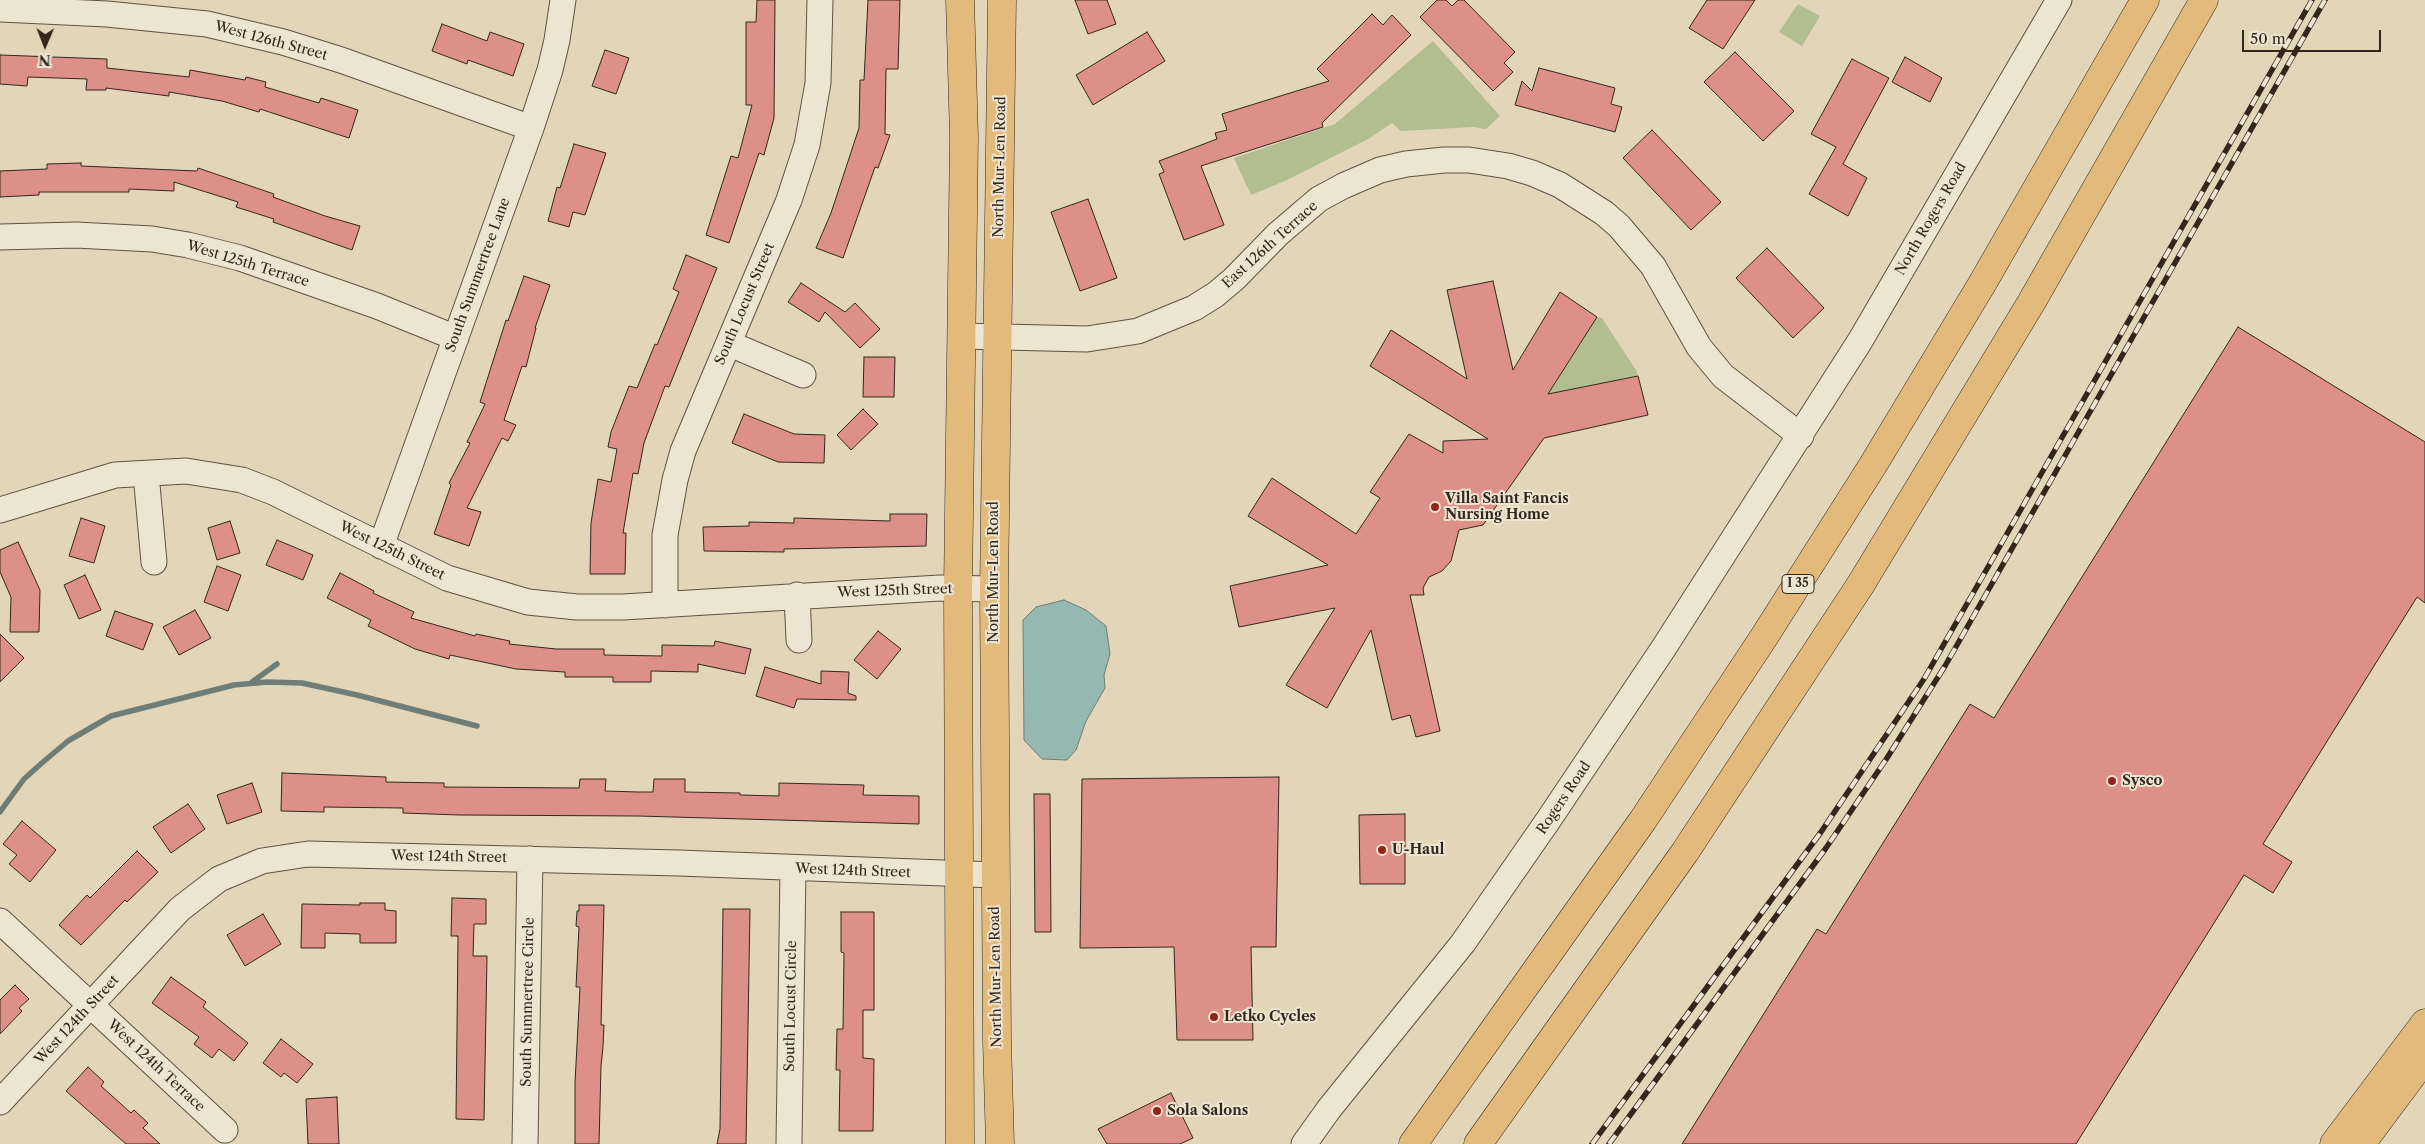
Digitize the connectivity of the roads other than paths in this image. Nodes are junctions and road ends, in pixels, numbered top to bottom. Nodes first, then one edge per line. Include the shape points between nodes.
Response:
1 (563, 0) edge
2 (820, 0) edge
3 (960, 0) edge
4 (1002, 0) edge
5 (2059, 0) edge
6 (2145, 0) edge
7 (2204, 0) edge
8 (0, 8) edge
9 (531, 128) junction
10 (0, 237) edge
11 (961, 336) junction
12 (998, 337) junction
13 (456, 338) junction
14 (730, 344) junction
15 (803, 375) dead end
16 (1801, 436) junction
17 (146, 474) junction
18 (0, 510) edge
19 (380, 546) junction
20 (154, 562) dead end
21 (958, 588) junction
22 (994, 589) junction
23 (796, 595) junction
24 (665, 605) junction
25 (799, 640) dead end
26 (530, 859) junction
27 (793, 869) junction
28 (959, 874) junction
29 (995, 875) junction
30 (0, 921) edge
31 (90, 1005) junction
32 (2425, 1023) edge
33 (2425, 1058) edge
34 (0, 1102) edge
35 (225, 1130) dead end
36 (524, 1144) edge
37 (789, 1144) edge
38 (960, 1144) edge
39 (1000, 1144) edge
40 (1304, 1144) edge
41 (1413, 1144) edge
42 (1478, 1144) edge
43 (2334, 1144) edge
44 (2361, 1144) edge

1 - 9 street, South Summertree Lane via 550,70
2 - 14 street, South Locust Street via 818,83 807,145 789,200
3 - 11 main road via 964,137
4 - 12 main road, North Mur-Len Road
5 - 16 street, North Rogers Road
6 - 41 main road, I 35 via 1977,292 1770,628 1643,820
7 - 42 main road via 2031,303 1860,584 1685,852
8 - 9 street, West 126th Street via 163,18 226,29 341,60
9 - 13 street, South Summertree Lane
10 - 13 street, West 125th Terrace via 152,238 188,245 240,258 350,296
11 - 12 street, East 126th Terrace
11 - 21 main road
12 - 16 street, East 126th Terrace via 1087,339 1138,331 1170,319 1194,308 1234,279 1278,234 1319,199 1343,186 1380,170 1406,164 1469,160 1508,166 1546,179 1582,198 1619,226 1667,290 1698,347 1723,376
12 - 22 main road, North Mur-Len Road
13 - 19 street, South Summertree Lane
14 - 15 street
14 - 24 street, South Locust Street via 684,451 675,480 665,535
16 - 40 street, Rogers Road via 1663,649 1464,943
17 - 18 street, West 125th Street via 93,480
17 - 19 street, West 125th Street via 186,471 242,480 273,492
17 - 20 street
19 - 24 street, West 125th Street via 447,578 528,602 577,607
21 - 22 street, West 125th Street
21 - 23 street, West 125th Street
21 - 28 main road
22 - 29 main road, North Mur-Len Road
23 - 24 street, West 125th Street
23 - 25 street
26 - 27 street, West 124th Street
26 - 31 street, West 124th Street via 308,854 262,861 233,872 199,892
26 - 36 street, South Summertree Circle
27 - 28 street, West 124th Street
27 - 37 street, South Locust Circle
28 - 29 street, West 124th Street
28 - 38 main road
29 - 39 main road, North Mur-Len Road
30 - 31 street, West 124th Terrace
31 - 34 street, West 124th Street
31 - 35 street, West 124th Terrace
32 - 43 main road
33 - 44 main road

